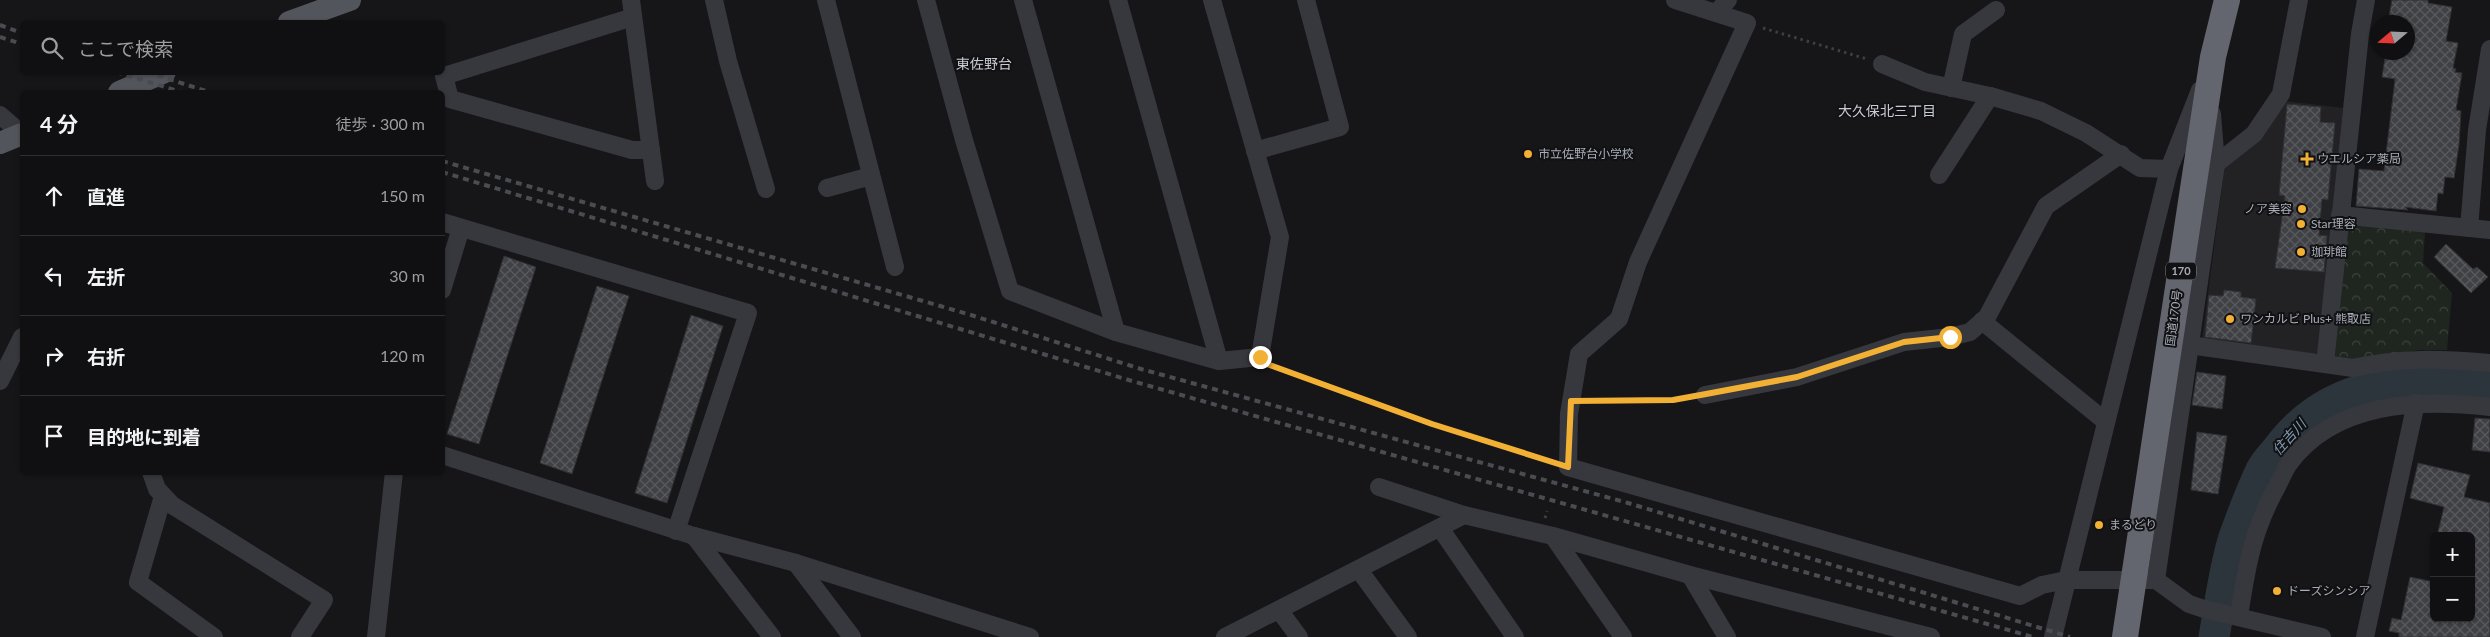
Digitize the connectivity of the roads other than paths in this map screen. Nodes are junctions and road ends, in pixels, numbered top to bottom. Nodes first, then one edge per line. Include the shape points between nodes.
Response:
1 (350, 0) edge
2 (714, 0) edge
3 (826, 0) edge
4 (926, 0) edge
5 (1023, 0) edge
6 (1118, 0) edge
7 (1212, 0) edge
8 (1306, 0) edge
9 (1675, 0) edge
10 (2227, 0) edge
11 (2299, 0) edge
12 (2366, 0) edge
13 (1722, 7) edge
14 (632, 8) edge
15 (1996, 10) dead end
16 (295, 20) edge
17 (2490, 49) edge
18 (2213, 57) junction
19 (1882, 64) road end
20 (158, 75) edge
21 (2209, 84) junction
22 (1951, 88) junction
23 (123, 90) edge
24 (1990, 96) junction
25 (0, 115) edge
26 (20, 132) edge
27 (20, 135) edge
28 (0, 143) edge
29 (651, 150) junction
30 (1255, 151) junction
31 (2120, 154) junction
32 (2216, 164) junction
33 (2169, 169) junction
34 (1939, 175) dead end
35 (871, 176) junction
36 (655, 181) dead end
37 (827, 188) dead end
38 (766, 189) dead end
39 (2340, 216) junction
40 (445, 223) edge
41 (461, 228) junction
42 (2469, 228) junction
43 (2490, 230) edge
44 (895, 266) dead end
45 (445, 280) edge
46 (1982, 321) junction
47 (1116, 332) junction
48 (20, 341) edge
49 (2189, 345) junction
50 (1219, 360) junction
51 (2490, 363) edge
52 (2324, 364) junction
53 (0, 381) edge
54 (1706, 394) road end
55 (2416, 403) junction
56 (2490, 407) edge
57 (2105, 421) junction
58 (445, 457) edge
59 (152, 475) edge
60 (394, 475) edge
61 (1379, 487) dead end
62 (163, 496) junction
63 (1464, 515) junction
64 (1440, 528) junction
65 (676, 531) junction
66 (694, 536) junction
67 (1553, 536) junction
68 (796, 563) junction
69 (1359, 570) junction
70 (1690, 575) junction
71 (2066, 580) junction
72 (2156, 580) junction
73 (1279, 610) junction
74 (2239, 616) junction
75 (214, 637) edge
76 (300, 637) edge
77 (376, 637) edge
78 (772, 637) edge
79 (852, 637) edge
80 (1030, 637) edge
81 (1225, 637) edge
82 (1299, 637) edge
83 (1408, 637) edge
84 (1515, 637) edge
85 (1623, 637) edge
86 (1727, 637) edge
87 (1931, 637) edge
88 (2053, 637) edge
89 (2126, 637) edge
90 (2322, 637) edge
91 (2365, 637) edge

1 - 16 main road
2 - 38 street via 728,61
3 - 35 street
4 - 47 street via 1010,291
5 - 47 street
6 - 50 street
7 - 30 street
8 - 30 street via 1340,126
9 - 13 street
10 - 18 highway, 国道170号 / 170
11 - 32 street via 2281,94 2254,134
12 - 39 street
13 - 71 street via 1747,23 1638,262 1619,320 1579,354 1571,401 1568,467 2020,596 2042,585
14 - 29 street
14 - 29 street via 444,76 450,99 632,150
15 - 22 street via 1963,34
17 - 42 street via 2477,130
18 - 21 highway, 国道170号 / 170
18 - 33 street
19 - 22 street via 1925,82
20 - 23 main road
21 - 32 street
21 - 89 highway, 国道170号 / 170
22 - 24 street
24 - 31 street via 2041,111
24 - 34 street
25 - 26 street
27 - 28 main road
29 - 36 street
30 - 50 street via 1280,237 1260,357
31 - 33 street via 2140,168
31 - 46 street via 2046,206 2005,287
32 - 49 street
33 - 57 street
35 - 37 street
35 - 44 street
39 - 42 street
39 - 52 street
40 - 41 street
41 - 45 street
41 - 65 street via 748,313
42 - 43 street
46 - 54 street via 1970,332 1904,342 1797,377
46 - 57 street
47 - 50 street
48 - 53 street
49 - 52 street
49 - 72 street
51 - 52 street via 2414,358 2352,368
55 - 56 street
55 - 74 street via 2384,408 2348,420 2317,436 2288,465 2265,511 2249,558
55 - 91 street
57 - 71 street
58 - 65 street
59 - 62 street
60 - 77 street
61 - 63 street
62 - 75 street via 138,582
62 - 76 street via 172,505 324,600
63 - 64 street
63 - 67 street
64 - 69 street
64 - 84 street
65 - 66 street
66 - 68 street
66 - 78 street
67 - 70 street
67 - 85 street
68 - 79 street
68 - 80 street
69 - 73 street
69 - 83 street
70 - 86 street
70 - 87 street
71 - 72 street
71 - 88 street
72 - 74 street via 2190,604
73 - 81 street
73 - 82 street
74 - 90 street

